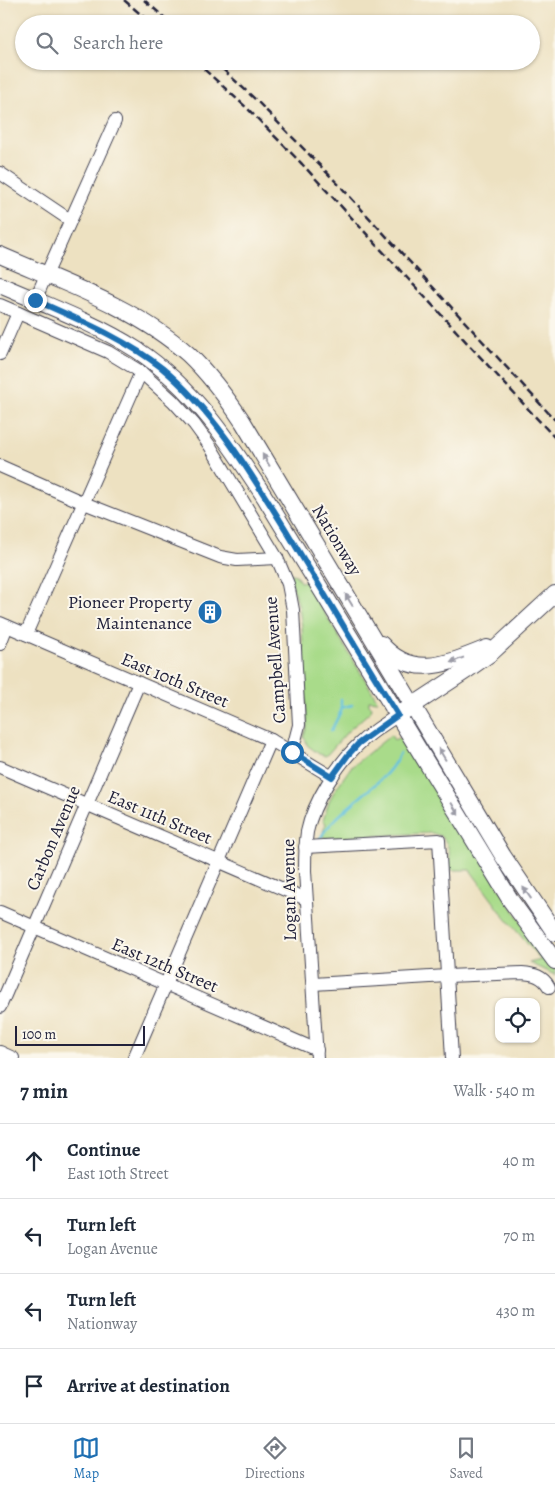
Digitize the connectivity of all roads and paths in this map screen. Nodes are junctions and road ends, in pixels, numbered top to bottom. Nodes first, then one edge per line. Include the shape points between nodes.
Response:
1 (115, 121) dead end
2 (0, 172) edge
3 (70, 220) junction
4 (0, 255) edge
5 (45, 275) junction
6 (0, 285) edge
7 (35, 300) junction
8 (0, 305) edge
9 (18, 313) junction
10 (0, 354) edge
11 (141, 372) junction
12 (0, 466) edge
13 (84, 503) junction
14 (277, 558) junction
15 (555, 594) edge
16 (360, 618) junction
17 (4, 625) edge
18 (26, 634) junction
19 (503, 642) junction
20 (0, 644) edge
21 (139, 683) junction
22 (413, 706) junction
23 (398, 715) junction
24 (271, 740) junction
25 (292, 752) junction
26 (0, 767) edge
27 (332, 777) junction
28 (87, 805) junction
29 (305, 847) junction
30 (219, 862) junction
31 (306, 900) junction
32 (0, 912) edge
33 (34, 927) junction
34 (555, 933) edge
35 (555, 961) edge
36 (447, 976) junction
37 (166, 984) junction
38 (313, 984) junction
39 (550, 987) dead end
40 (0, 1006) edge
41 (0, 1052) edge
42 (317, 1054) edge
43 (13, 1058) edge
44 (134, 1058) edge
45 (452, 1058) edge

1 - 3 street
2 - 3 street
3 - 5 street
4 - 5 main road, Nationway
5 - 7 street
16 -> 5 main road, Nationway via 243,422 199,365 137,318
6 - 7 main road
7 - 23 main road via 137,350 195,400 266,498
8 - 9 street, Campbell Avenue
9 - 10 street
9 - 11 street, Campbell Avenue via 108,352
11 - 13 street
11 - 14 street, Campbell Avenue via 194,424
12 - 13 street
13 - 14 street via 220,557 236,560
13 - 18 street
14 - 25 street, Campbell Avenue via 288,584 293,610 299,725
15 - 19 main road, Logan Avenue
19 -> 16 main road via 450,663 420,666 388,651
16 - 22 main road, Nationway
17 - 18 street, East 10th Street
17 - 20 street
18 - 21 street, East 10th Street
19 - 22 main road, Logan Avenue
21 - 24 street, East 10th Street
21 - 28 street, Carbon Avenue
22 - 23 main road, Logan Avenue
34 -> 22 main road, Nationway via 503,856
23 - 27 street, Logan Avenue via 359,743
23 -> 35 main road via 511,901
24 - 25 street, East 10th Street
24 - 30 street, Campbell Avenue
25 - 27 street, East 10th Street
26 - 28 street, East 11th Street
27 - 29 street, Logan Avenue via 316,806
28 - 30 street, East 11th Street
28 - 33 street, Carbon Avenue
29 - 31 street, Logan Avenue
29 - 36 street via 439,840
30 - 31 street, East 11th Street
30 - 37 street, Campbell Avenue
31 - 38 street, Logan Avenue
32 - 33 street, East 12th Street
33 - 37 street, East 12th Street
33 - 40 street, Carbon Avenue
36 - 38 street
36 - 39 street via 534,974
36 - 45 street
37 - 42 street, East 12th Street
37 - 44 street, Campbell Avenue
38 - 42 street, Logan Avenue
41 - 43 street

